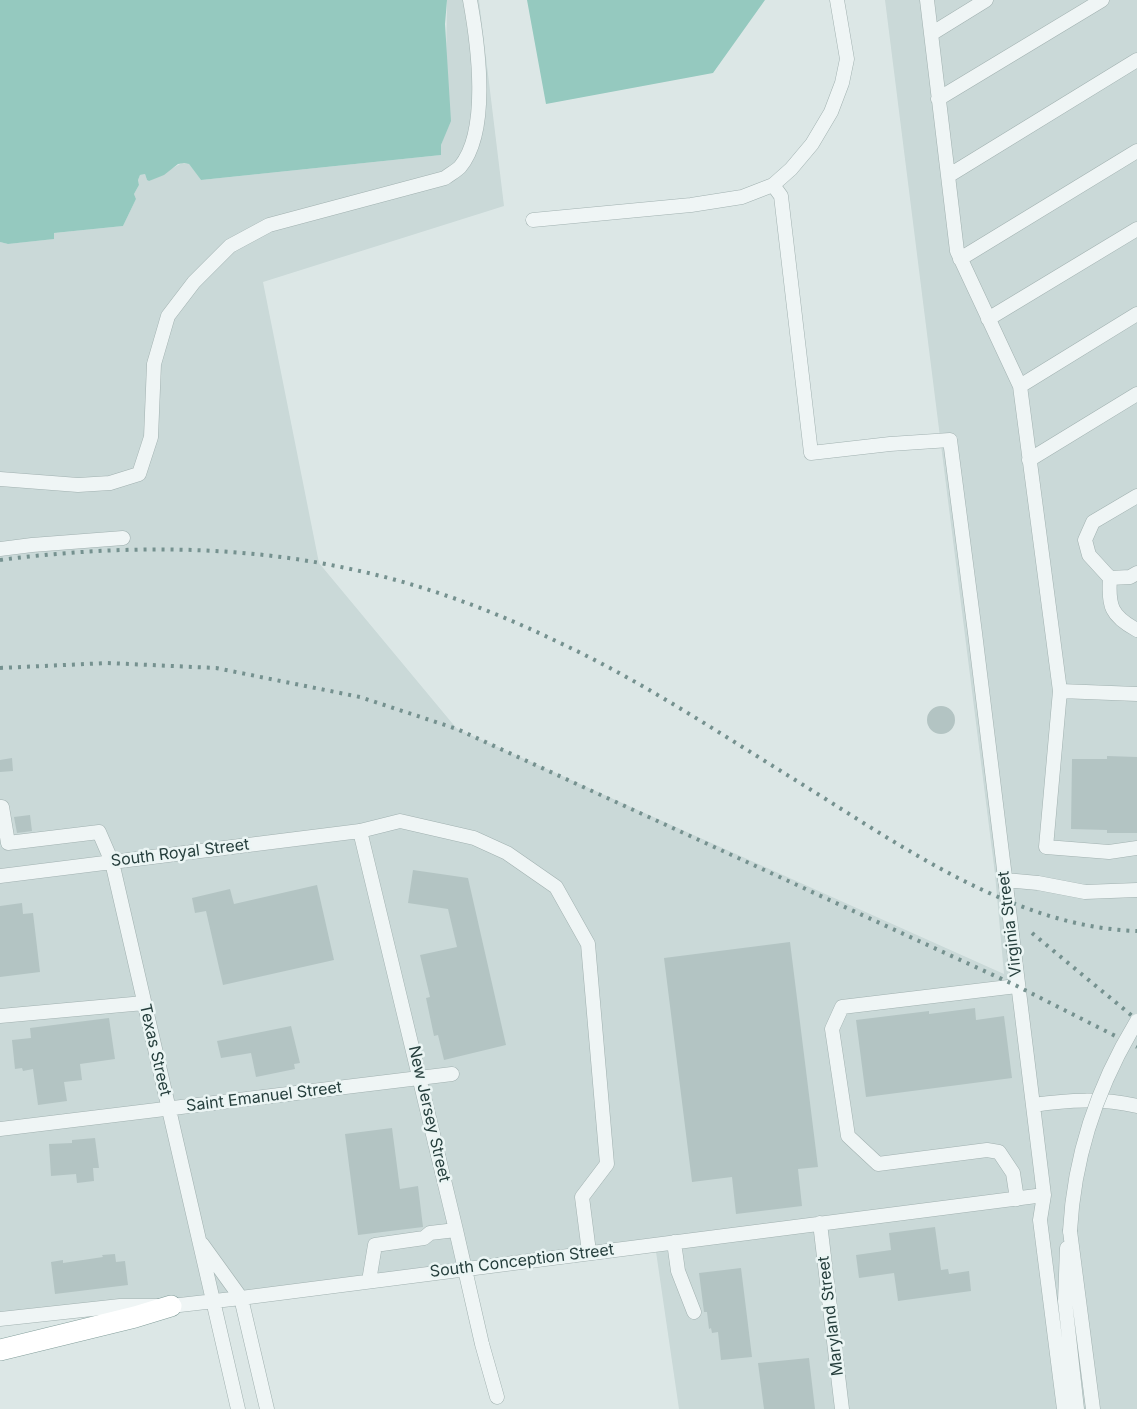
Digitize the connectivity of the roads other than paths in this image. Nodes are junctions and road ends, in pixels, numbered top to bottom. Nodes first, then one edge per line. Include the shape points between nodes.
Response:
1 (470, 0) edge
2 (837, 0) edge
3 (927, 0) edge
4 (986, 0) edge
5 (1101, 0) edge
6 (931, 34) junction
7 (1137, 60) edge
8 (939, 99) junction
9 (1137, 151) edge
10 (948, 176) junction
11 (773, 186) junction
12 (533, 220) dead end
13 (1137, 229) edge
14 (960, 259) junction
15 (1137, 314) edge
16 (988, 319) junction
17 (1020, 386) junction
18 (1137, 394) edge
19 (1029, 460) junction
20 (0, 479) edge
21 (1137, 496) edge
22 (123, 538) dead end
23 (0, 549) edge
24 (1137, 573) edge
25 (1110, 578) junction
26 (1137, 630) edge
27 (1060, 691) junction
28 (1137, 694) edge
29 (0, 807) edge
30 (360, 831) junction
31 (1137, 849) edge
32 (112, 862) junction
33 (0, 876) edge
34 (1005, 880) junction
35 (1137, 890) edge
36 (1017, 986) junction
37 (144, 1003) junction
38 (0, 1017) edge
39 (1137, 1021) edge
40 (452, 1074) dead end
41 (420, 1078) junction
42 (1033, 1105) junction
43 (1137, 1107) edge
44 (168, 1109) junction
45 (0, 1129) edge
46 (1044, 1195) junction
47 (1017, 1199) junction
48 (820, 1224) junction
49 (456, 1230) junction
50 (1070, 1231) junction
51 (198, 1239) junction
52 (674, 1242) junction
53 (589, 1252) junction
54 (465, 1268) junction
55 (369, 1281) junction
56 (241, 1298) junction
57 (213, 1301) junction
58 (171, 1305) junction
59 (694, 1312) dead end
60 (0, 1319) edge
61 (1067, 1321) junction
62 (0, 1350) edge
63 (497, 1397) dead end
64 (238, 1409) edge
65 (267, 1409) edge
66 (842, 1409) edge
67 (1064, 1409) edge
68 (1077, 1409) edge
69 (1084, 1409) edge
70 (1093, 1409) edge

1 - 20 street via 479,70 478,112 471,148 459,168 445,177 269,225 230,246 194,282 168,316 154,364 151,437 140,474 110,483
2 - 11 street via 847,59 842,83 812,144
3 - 6 street
4 - 6 street
5 - 8 street
6 - 8 street
7 - 10 street
8 - 10 street
9 - 14 street
10 - 14 street
11 - 12 street via 742,197 691,205
11 - 34 street, Virginia Street via 781,196 811,453 950,440
13 - 16 street
14 - 16 street
15 - 17 street
16 - 17 street
17 - 19 street
18 - 19 street
19 - 27 street
21 - 25 street via 1093,522 1085,540 1089,555
22 - 23 street
24 - 25 street
25 - 26 street via 1112,608 1117,617
27 - 28 street
27 - 31 street via 1046,847 1109,852
29 - 32 street, Texas Street via 8,843 99,832
30 - 32 street, South Royal Street
30 - 41 street, New Jersey Street
30 - 53 street, South Royal Street via 400,821 474,838 507,853 556,887 588,944 607,1164 582,1197
32 - 33 street, South Royal Street
32 - 37 street, Texas Street
34 - 35 street via 1085,892
34 - 36 street, Virginia Street
36 - 42 street, Virginia Street
36 - 47 street via 842,1007 832,1029 848,1136 878,1164 987,1150 999,1152 1013,1173
37 - 38 street
37 - 44 street, Texas Street
39 - 50 street, bridge via 1113,1065 1090,1123 1076,1180
40 - 41 street, Saint Emanuel Street
41 - 44 street, Saint Emanuel Street
41 - 49 street, New Jersey Street
42 - 43 street via 1092,1100
42 - 46 street, Virginia Street
44 - 45 street, Saint Emanuel Street
44 - 51 street, Texas Street
46 - 47 street, South Conception Street
46 - 67 street, Virginia Street via 1040,1220
47 - 48 street, South Conception Street
48 - 52 street, South Conception Street
48 - 66 street, Maryland Street
49 - 54 street, New Jersey Street
49 - 55 street via 375,1245
50 - 61 street via 1066,1254
50 - 70 street
51 - 56 street, Texas Street
51 - 57 street, Texas Street
52 - 53 street, South Conception Street
52 - 59 street via 678,1271
53 - 54 street, South Conception Street
54 - 55 street, South Conception Street
54 - 63 street, New Jersey Street
55 - 56 street, South Conception Street
56 - 57 street, South Conception Street
56 - 65 street, Texas Street
57 - 58 street, South Conception Street
57 - 64 street, Texas Street
58 - 60 street, South Conception Street via 120,1306
58 - 62 highway
61 - 68 street
61 - 69 street via 1076,1344

